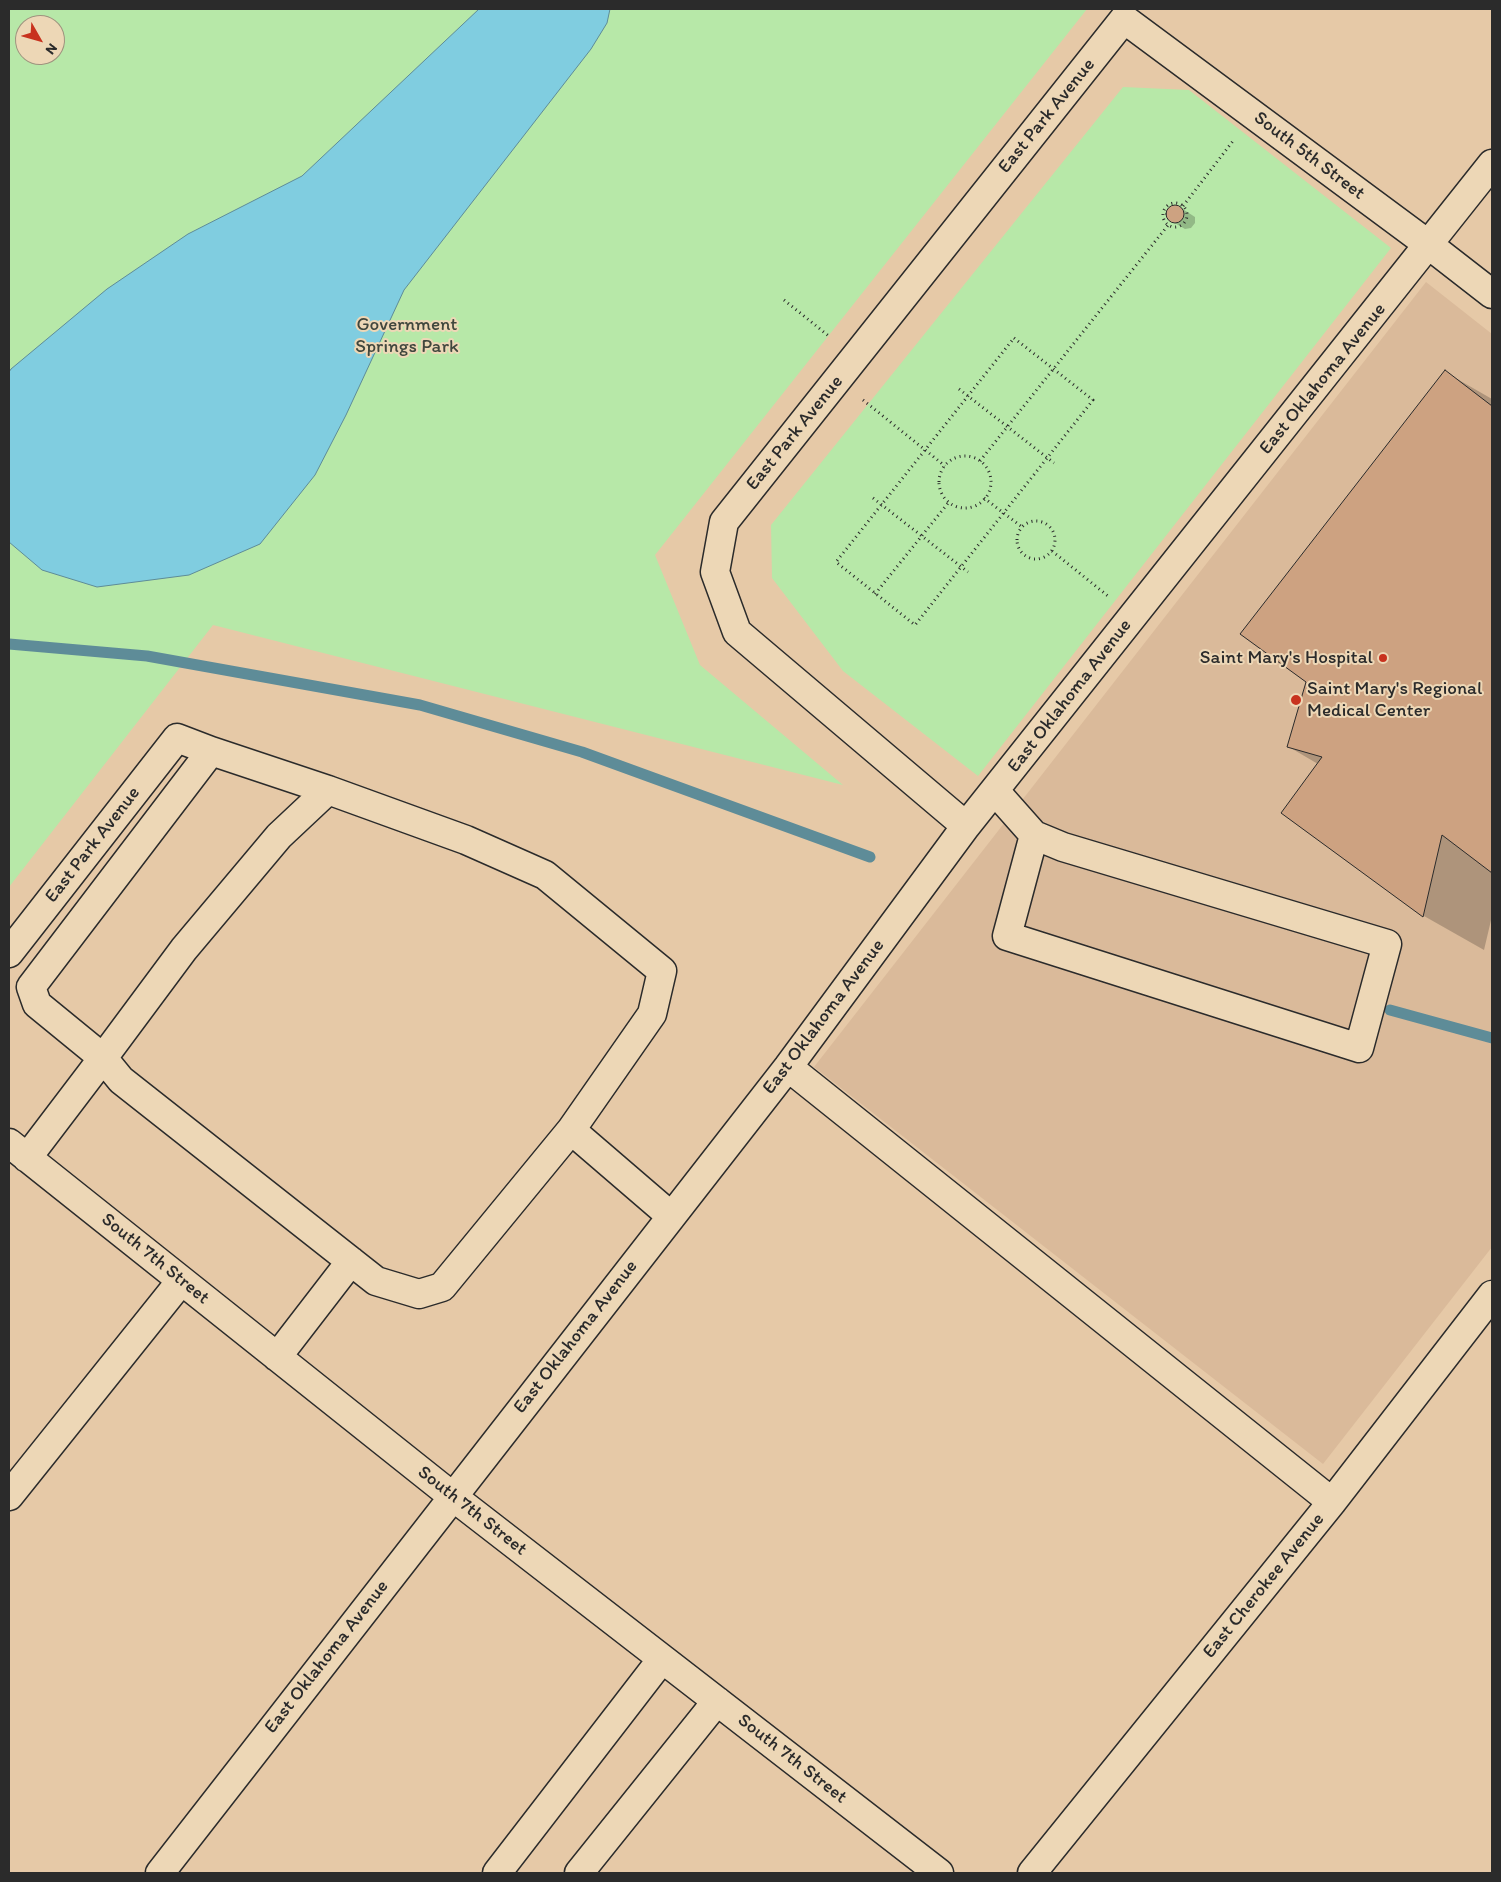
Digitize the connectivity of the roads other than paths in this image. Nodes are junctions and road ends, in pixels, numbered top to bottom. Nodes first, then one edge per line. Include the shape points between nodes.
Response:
1 (1124, 19) joint
2 (1492, 164) edge
3 (1430, 245) junction
4 (1492, 294) edge
5 (211, 751) junction
6 (328, 790) junction
7 (995, 791) junction
8 (966, 826) junction
9 (1034, 835) junction
10 (9, 953) edge
11 (103, 1058) junction
12 (788, 1066) junction
13 (571, 1130) junction
14 (18, 1151) edge
15 (671, 1216) junction
16 (351, 1261) junction
17 (181, 1281) junction
18 (1490, 1304) edge
19 (277, 1357) junction
20 (9, 1496) edge
21 (452, 1496) junction
22 (1332, 1502) junction
23 (662, 1659) junction
24 (717, 1701) junction
25 (160, 1873) edge
26 (497, 1873) edge
27 (579, 1873) edge
28 (939, 1873) edge
29 (1032, 1873) edge

1 - 3 street, South 5th Street
1 - 8 street, East Park Avenue via 724,522 715,572 737,632
2 - 3 street, East Oklahoma Avenue
3 - 4 street, South 5th Street
3 - 7 street, East Oklahoma Avenue
5 - 6 street
5 - 10 street, East Park Avenue via 177,738
5 - 11 street via 30,987 37,1004
6 - 11 street via 279,836 184,949
6 - 13 street via 466,840 545,875 662,971 652,1014
7 - 8 street, East Oklahoma Avenue
7 - 9 street
8 - 12 street, East Oklahoma Avenue
9 - 9 street via 1063,848 1387,944 1359,1048 1007,936
11 - 14 street
11 - 16 street via 121,1080
12 - 15 street, East Oklahoma Avenue
12 - 22 street
13 - 15 street
13 - 16 street via 442,1287 419,1294 376,1281
14 - 17 street, South 7th Street
15 - 21 street, East Oklahoma Avenue
16 - 19 street
17 - 19 street, South 7th Street
17 - 20 street
18 - 22 street, East Cherokee Avenue
19 - 21 street, South 7th Street
21 - 23 street, South 7th Street
21 - 25 street, East Oklahoma Avenue
22 - 29 street, East Cherokee Avenue
23 - 24 street, South 7th Street
23 - 26 street
24 - 27 street
24 - 28 street, South 7th Street

